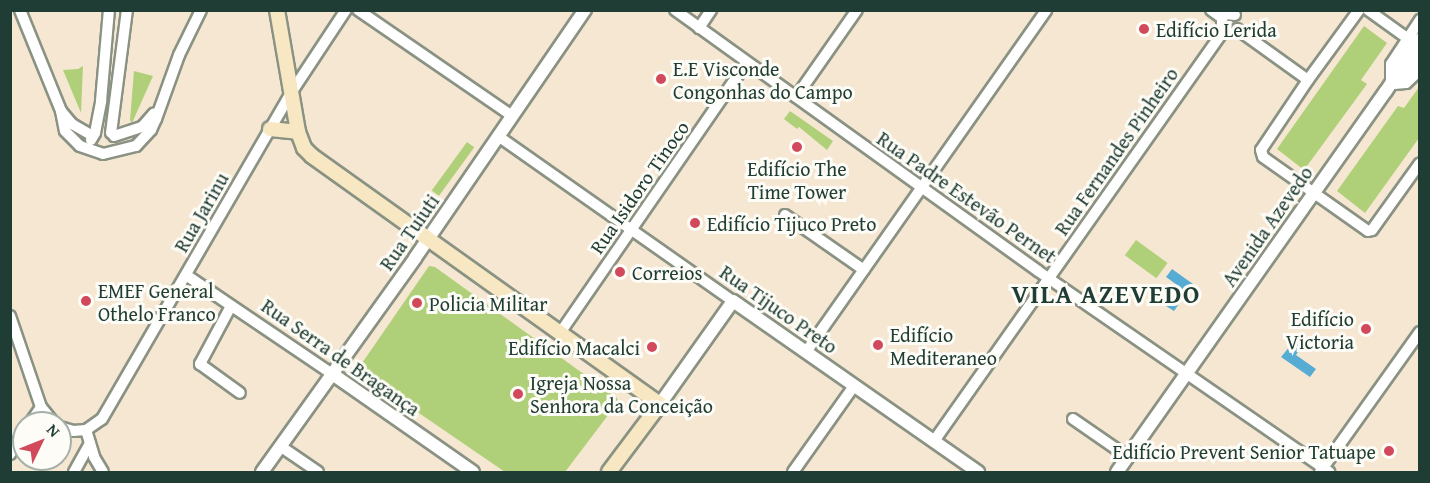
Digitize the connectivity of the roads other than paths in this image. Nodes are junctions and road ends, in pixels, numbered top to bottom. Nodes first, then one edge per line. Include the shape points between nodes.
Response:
1 (20, 10) edge
2 (109, 10) edge
3 (127, 10) edge
4 (201, 10) edge
5 (277, 10) edge
6 (346, 10) edge
7 (358, 10) edge
8 (585, 10) edge
9 (675, 10) edge
10 (711, 10) edge
11 (857, 10) edge
12 (1047, 10) edge
13 (1211, 10) edge
14 (1359, 10) edge
15 (1368, 10) edge
16 (1236, 13) edge
17 (1419, 20) edge
18 (1223, 24) junction
19 (699, 28) junction
20 (1237, 29) junction
21 (1413, 38) edge
22 (1419, 55) edge
23 (747, 62) junction
24 (1419, 70) edge
25 (1308, 80) junction
26 (1391, 85) junction
27 (291, 93) junction
28 (796, 97) junction
29 (162, 103) junction
30 (62, 111) junction
31 (512, 116) junction
32 (270, 129) junction
33 (298, 132) junction
34 (112, 134) junction
35 (94, 135) junction
36 (498, 136) junction
37 (93, 149) junction
38 (108, 154) junction
39 (1419, 163) edge
40 (921, 188) junction
41 (1313, 194) junction
42 (785, 215) dead end
43 (632, 230) junction
44 (428, 238) junction
45 (864, 270) junction
46 (186, 275) junction
47 (1048, 278) junction
48 (733, 301) junction
49 (231, 306) junction
50 (10, 316) edge
51 (1419, 332) edge
52 (560, 333) junction
53 (806, 352) junction
54 (331, 373) junction
55 (1186, 374) junction
56 (854, 386) junction
57 (240, 393) dead end
58 (660, 404) junction
59 (41, 407) junction
60 (38, 411) edge
61 (44, 411) edge
62 (1073, 418) dead end
63 (72, 430) edge
64 (86, 430) junction
65 (934, 441) junction
66 (90, 443) junction
67 (280, 446) junction
68 (1128, 457) junction
69 (798, 471) edge
70 (1324, 471) edge
71 (74, 472) edge
72 (103, 472) edge
73 (262, 472) edge
74 (318, 472) edge
75 (473, 472) edge
76 (609, 472) edge
77 (978, 472) edge
78 (1117, 472) edge

1 - 30 street
2 - 35 street via 105,70
3 - 34 street
4 - 29 street
5 - 27 main road
6 - 27 street, Rua Jarinu
7 - 31 street
8 - 31 street, Rua Tuiuti
9 - 19 street, Rua Padre Estevão Pernet
10 - 19 street
11 - 28 street
12 - 40 street
13 - 18 street
14 - 25 street
15 - 21 street
16 - 18 street via 1226,14
16 - 20 street
17 - 21 street, Avenida Azevedo
18 - 20 street via 1232,32
18 - 47 street, Rua Fernandes Pinheiro
19 - 23 street, Rua Padre Estevão Pernet
20 - 25 street
21 - 26 street, Avenida Azevedo
22 - 26 street, Avenida Azevedo
23 - 28 street, Rua Padre Estevão Pernet
23 - 43 street, Rua Isidoro Tinoco
24 - 26 street, Avenida Azevedo via 1406,83
25 - 41 street via 1261,153 1265,160
26 - 41 street, Avenida Azevedo
27 - 32 street, Rua Jarinu
27 - 33 main road
28 - 40 street, Rua Padre Estevão Pernet
29 - 34 street via 142,127
29 - 38 street via 151,130 141,142
30 - 35 street via 72,124
30 - 37 street via 61,120 69,137 80,146
31 - 36 street, Rua Tuiuti
32 - 33 main road
32 - 46 street, Rua Jarinu
33 - 44 main road via 312,156
34 - 35 street via 104,130
34 - 38 street via 114,146
35 - 37 street
36 - 43 street, Rua Tijuco Preto
36 - 44 street, Rua Tuiuti
37 - 38 street
39 - 41 street via 1372,230
40 - 45 street
40 - 47 street, Rua Padre Estevão Pernet
41 - 55 street, Avenida Azevedo
42 - 45 street
43 - 48 street, Rua Tijuco Preto
43 - 52 street, Rua Isidoro Tinoco
44 - 52 main road
44 - 54 street, Rua Tuiuti
45 - 53 street
46 - 49 street, Rua Serra de Bragança
46 - 64 street, Rua Jarinu via 105,414
47 - 55 street, Rua Padre Estevão Pernet
47 - 65 street, Rua Fernandes Pinheiro
48 - 53 street, Rua Tijuco Preto
48 - 58 street
49 - 54 street, Rua Serra de Bragança
49 - 57 street via 200,364
50 - 59 street
51 - 70 street
52 - 58 main road
53 - 56 street, Rua Tijuco Preto
54 - 67 street, Rua Tuiuti
54 - 75 street, Rua Serra de Bragança
55 - 68 street, Avenida Azevedo
55 - 70 street, Rua Padre Estevão Pernet
56 - 65 street, Rua Tijuco Preto
56 - 69 street
58 - 76 main road
59 - 60 street
59 - 61 street
62 - 68 street
63 - 64 street
64 - 66 street
65 - 77 street, Rua Tijuco Preto
66 - 71 street
66 - 72 street
67 - 73 street, Rua Tuiuti
67 - 74 street
68 - 78 street, Avenida Azevedo

